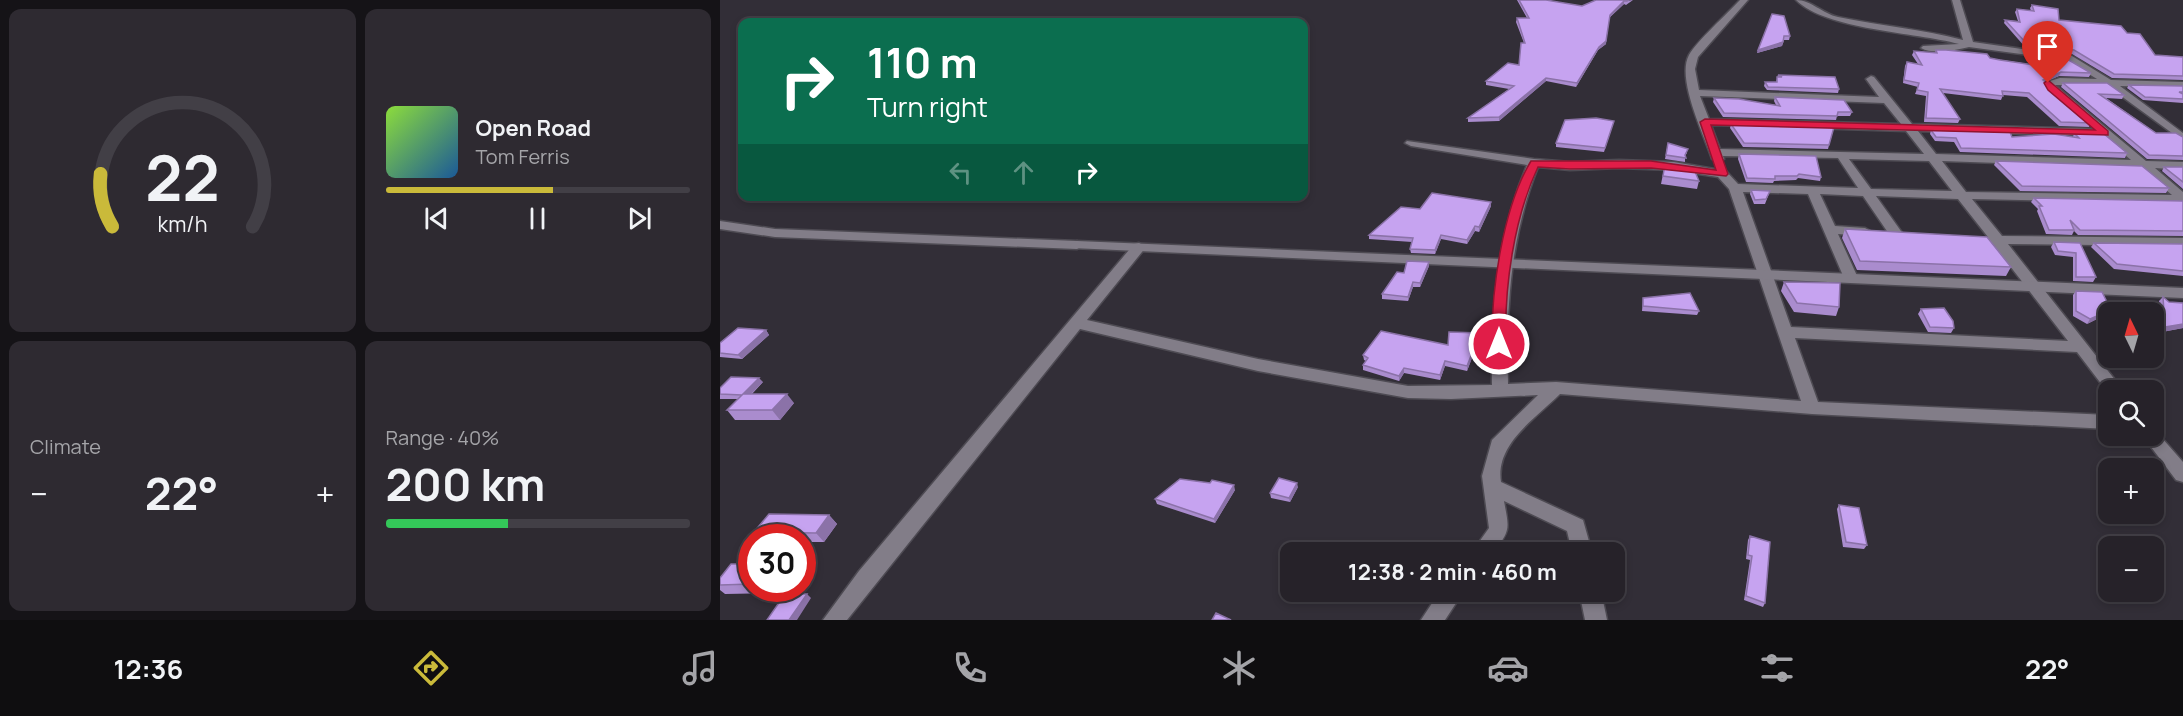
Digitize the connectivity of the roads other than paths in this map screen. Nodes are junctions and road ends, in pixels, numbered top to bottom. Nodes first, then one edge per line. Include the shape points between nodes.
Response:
1 (1744, 0) edge
2 (1800, 0) edge
3 (1956, 0) edge
4 (1969, 44) junction
5 (1926, 48) dead end
6 (1871, 79) dead end
7 (2108, 82) junction
8 (2182, 85) edge
9 (1694, 93) junction
10 (1889, 100) junction
11 (1705, 122) junction
12 (1911, 127) junction
13 (2105, 133) junction
14 (2183, 138) edge
15 (1411, 143) dead end
16 (1716, 152) junction
17 (1841, 155) junction
18 (1934, 157) junction
19 (1534, 163) junction
20 (2141, 164) junction
21 (2183, 166) edge
22 (1722, 174) junction
23 (1736, 188) junction
24 (1812, 192) junction
25 (1869, 193) junction
26 (1963, 196) junction
27 (2183, 198) edge
28 (720, 225) edge
29 (1829, 230) junction
30 (1974, 238) edge
31 (1997, 240) junction
32 (2183, 242) edge
33 (1139, 247) junction
34 (1504, 263) junction
35 (1764, 275) junction
36 (1851, 279) junction
37 (2036, 287) junction
38 (2183, 293) edge
39 (1076, 323) junction
40 (1785, 332) junction
41 (2081, 347) junction
42 (2107, 380) edge
43 (1556, 388) junction
44 (1500, 390) junction
45 (1812, 408) junction
46 (2098, 421) edge
47 (2160, 446) edge
48 (2183, 475) edge
49 (1492, 488) junction
50 (1490, 542) edge
51 (1580, 542) edge
52 (1445, 602) edge
53 (1592, 602) edge
54 (834, 620) edge
55 (1432, 620) edge
56 (1596, 620) edge

1 - 9 street via 1693,56 1690,69
2 - 4 street via 1833,19 1932,34
3 - 4 street
4 - 5 street
4 - 7 street via 2069,58
6 - 10 street
7 - 8 street
7 - 13 street via 2048,83
7 - 14 street
9 - 10 street
9 - 11 street
10 - 12 street
11 - 12 street
11 - 16 street
12 - 13 street
12 - 18 street
13 - 20 street
15 - 19 street
16 - 17 street
16 - 22 street
17 - 18 street
17 - 25 street
18 - 20 street
18 - 26 street
19 - 22 street via 1651,165
19 - 34 street via 1522,188
20 - 21 street
20 - 27 street
22 - 23 street
23 - 24 street
23 - 35 street
24 - 25 street
24 - 29 street
25 - 26 street
25 - 29 street via 1902,234
26 - 27 street
26 - 31 street
28 - 33 street via 775,233
29 - 36 street
30 - 31 street
31 - 32 street
31 - 37 street
33 - 34 street
33 - 39 street
34 - 35 street
34 - 44 street via 1498,321
35 - 36 street
35 - 40 street
36 - 37 street
37 - 38 street
37 - 41 street
39 - 44 street via 1240,362 1362,385 1408,392
39 - 54 street
40 - 41 street
40 - 45 street
41 - 42 street
43 - 44 street
43 - 45 street
43 - 49 street via 1501,440 1491,476
45 - 46 street
47 - 48 street
49 - 50 street via 1499,530
49 - 51 street via 1576,526
52 - 55 street
53 - 56 street

